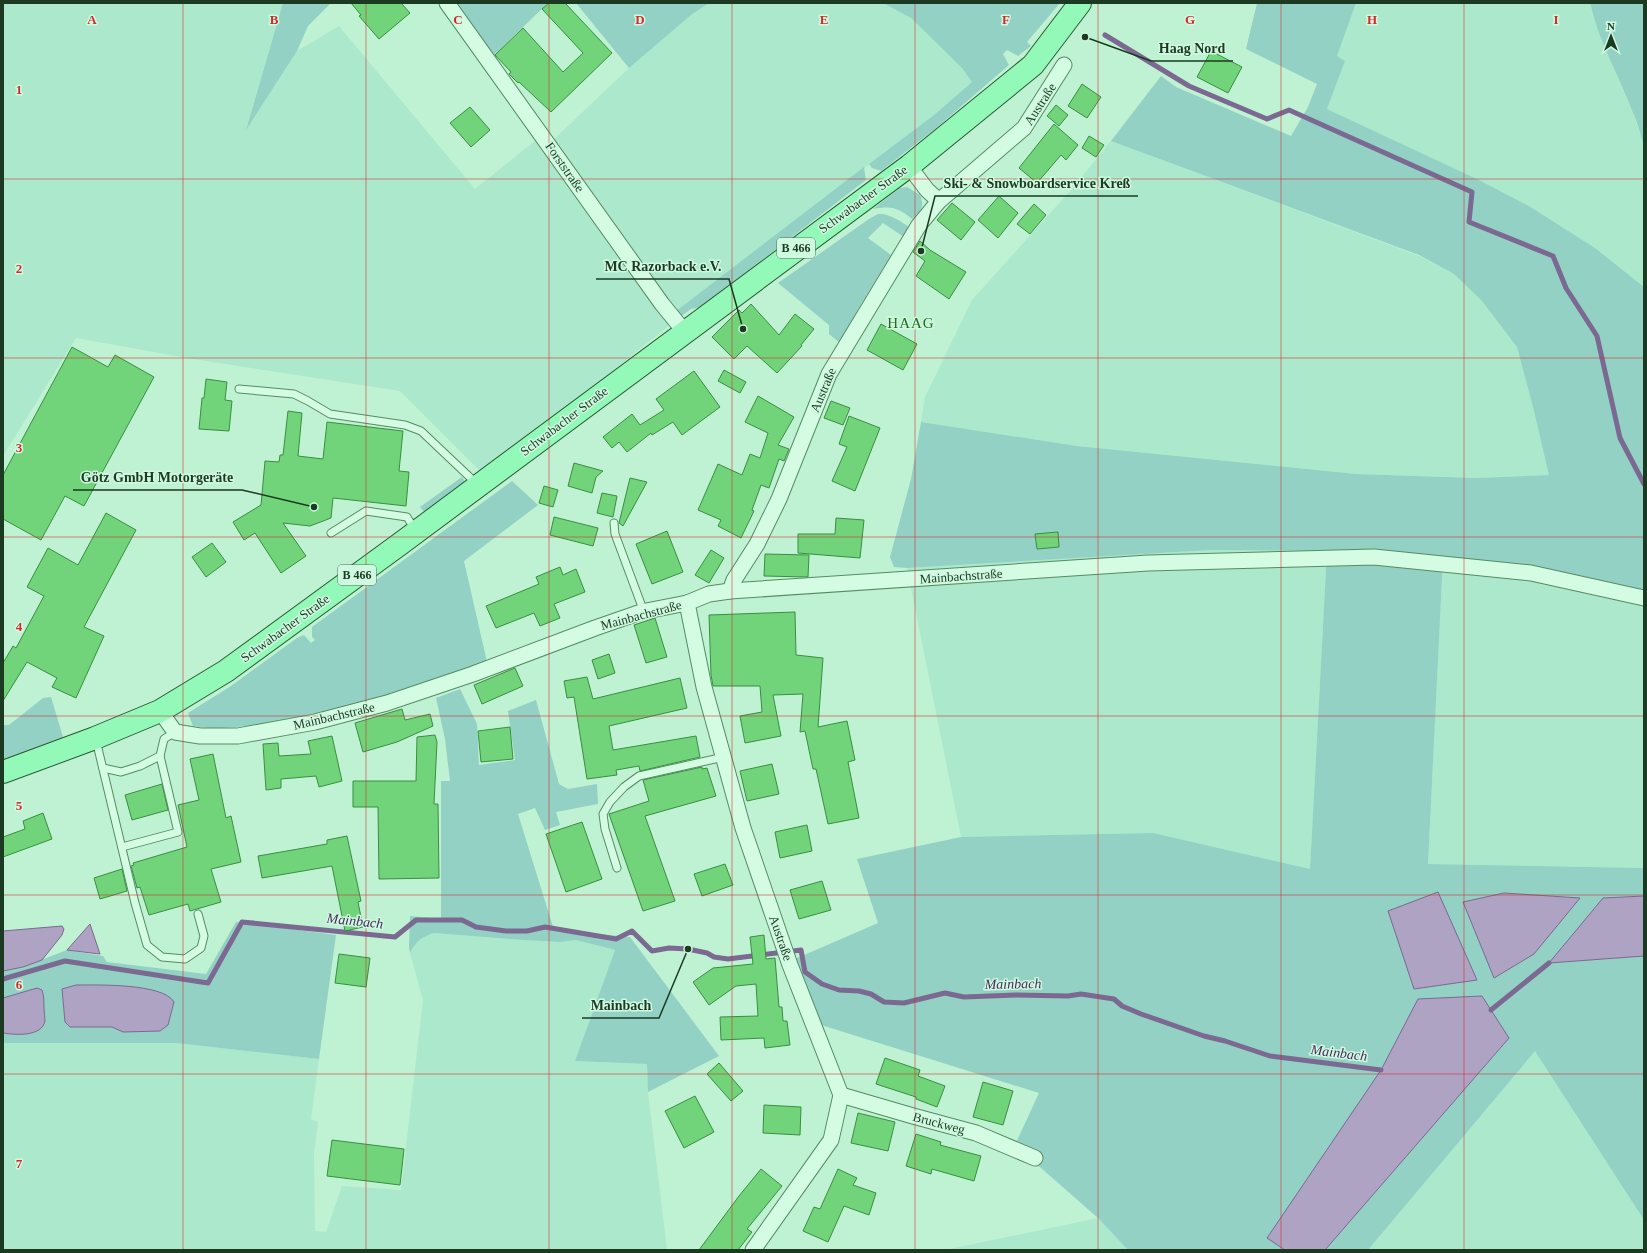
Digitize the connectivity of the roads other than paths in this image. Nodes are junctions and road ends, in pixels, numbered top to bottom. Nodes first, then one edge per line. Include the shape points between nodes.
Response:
1 (447, 3) edge
2 (1080, 3) edge
3 (1064, 65) dead end
4 (909, 166) junction
5 (939, 201) junction
6 (684, 331) junction
7 (239, 389) dead end
8 (479, 485) junction
9 (614, 523) dead end
10 (417, 532) junction
11 (331, 533) dead end
12 (730, 591) junction
13 (1644, 598) edge
14 (687, 603) junction
15 (644, 612) junction
16 (160, 711) junction
17 (175, 732) junction
18 (95, 738) junction
19 (160, 756) junction
20 (724, 757) junction
21 (103, 768) junction
22 (3, 772) edge
23 (122, 847) junction
24 (617, 868) dead end
25 (198, 914) dead end
26 (841, 1094) junction
27 (1035, 1158) dead end
28 (753, 1250) edge

1 - 6 street, Forststraße via 662,304
2 - 4 main road, Schwabacher Straße / B 466 via 1033,65
3 - 5 street, Austraße via 1024,128
4 - 5 street
4 - 6 main road, Schwabacher Straße / B 466
5 - 12 street, Austraße via 919,225 829,374 779,499
6 - 8 main road, Schwabacher Straße / B 466
7 - 8 lane via 294,394 330,414 405,425 421,431
8 - 10 main road, Schwabacher Straße / B 466
9 - 15 lane via 615,534
10 - 11 lane via 407,517 366,511
10 - 16 main road, Schwabacher Straße / B 466 via 226,671
12 - 13 street, Mainbachstraße via 1148,563 1374,557 1531,573
12 - 14 street, Mainbachstraße via 708,594
14 - 15 street, Mainbachstraße
14 - 20 street, Austraße via 704,687
15 - 17 street, Mainbachstraße via 387,703 315,722 238,736 200,736
16 - 17 street
16 - 18 main road, Schwabacher Straße / B 466
17 - 19 lane via 164,739
18 - 21 lane
18 - 22 main road, Schwabacher Straße / B 466
19 - 21 lane via 121,772
19 - 23 lane via 178,832
20 - 24 lane via 639,776 624,787 603,814
20 - 26 street, Austraße via 743,828 790,965
21 - 23 lane
23 - 25 lane via 147,945 162,957 185,959 200,948 204,936
26 - 27 street, Bruckweg via 976,1133
26 - 28 street via 832,1140

